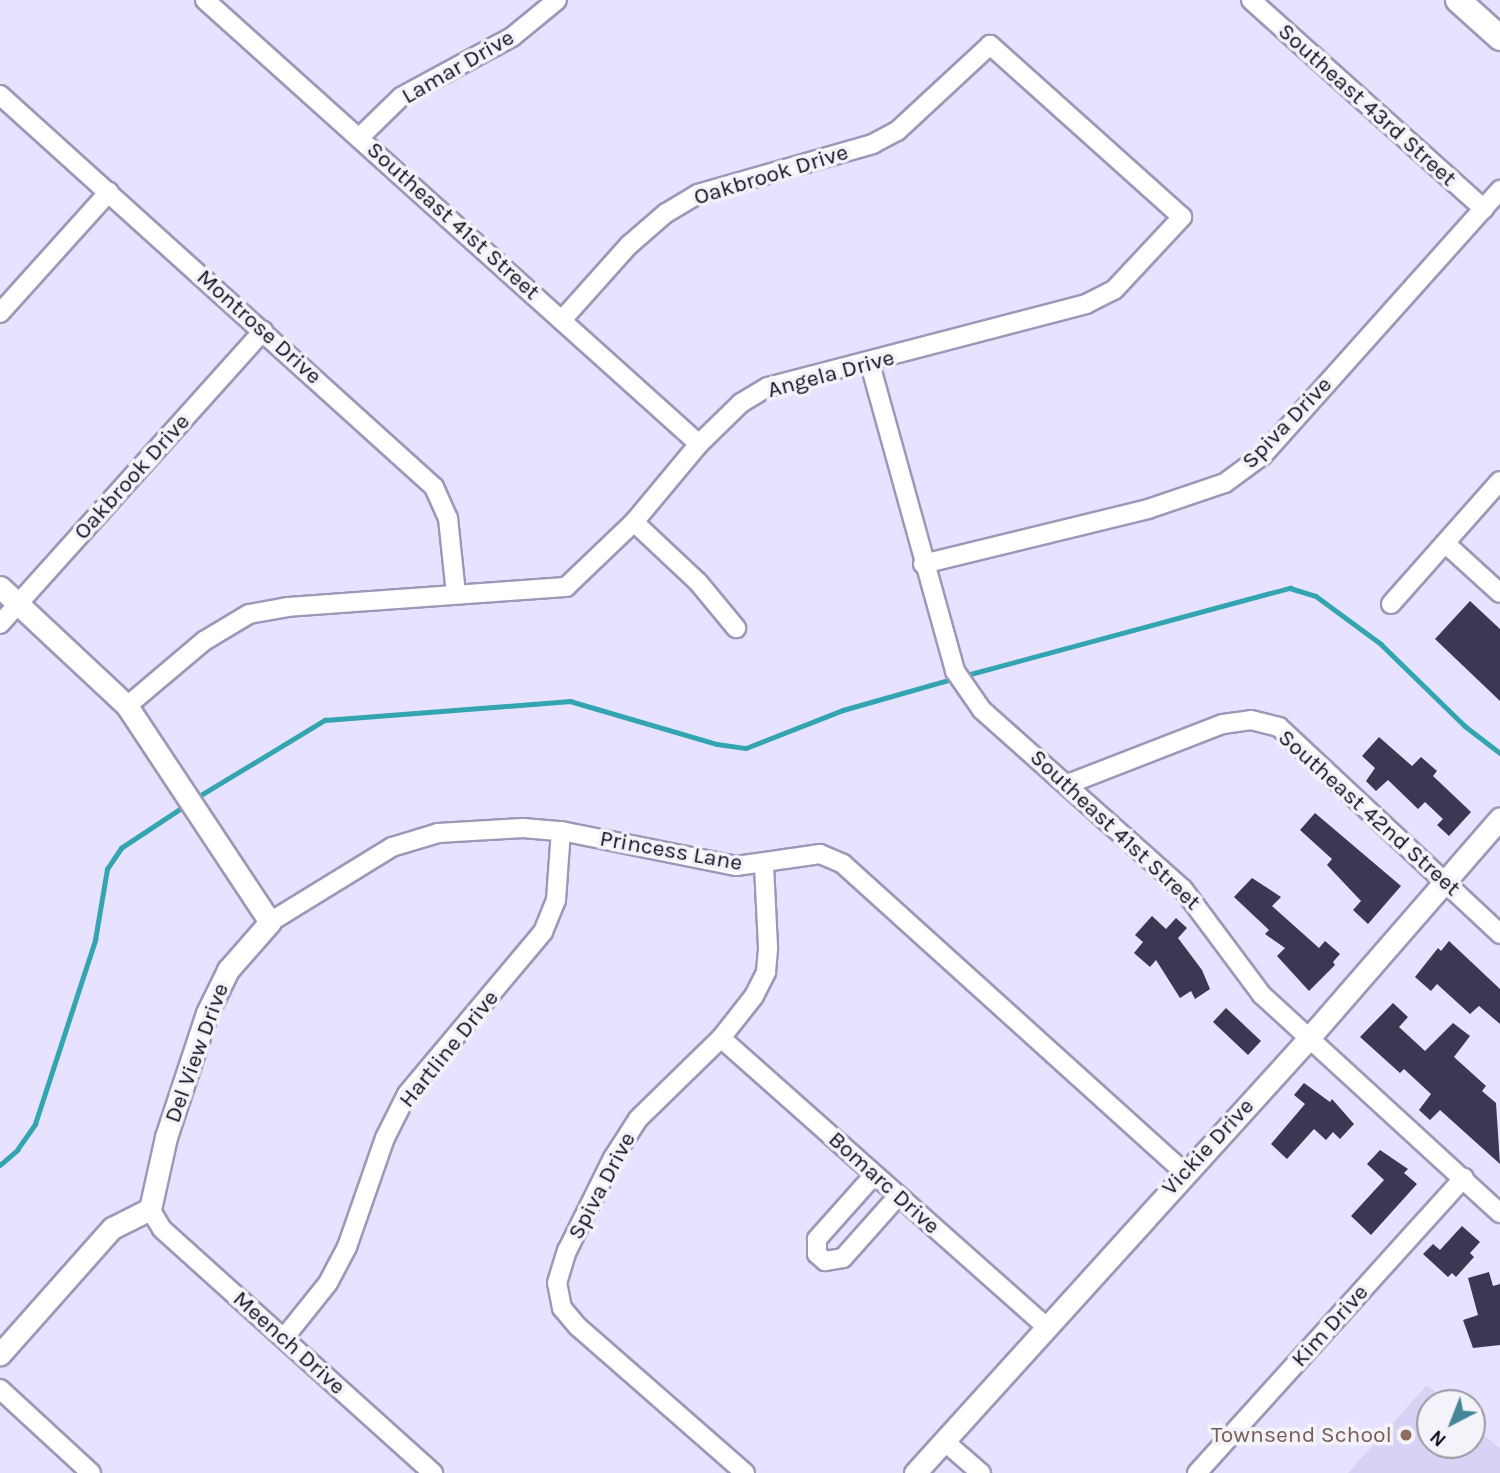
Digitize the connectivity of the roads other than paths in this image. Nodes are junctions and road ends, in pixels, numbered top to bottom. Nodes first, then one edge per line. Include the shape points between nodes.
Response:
1 (205, 0) edge
2 (557, 0) edge
3 (1251, 0) edge
4 (1468, 3) edge
5 (1500, 37) edge
6 (989, 45) joint
7 (0, 95) edge
8 (361, 136) junction
9 (1500, 190) edge
10 (109, 192) junction
11 (1483, 209) junction
12 (0, 313) edge
13 (562, 320) junction
14 (263, 331) junction
15 (870, 364) junction
16 (699, 444) junction
17 (1500, 481) edge
18 (634, 522) junction
19 (1445, 543) junction
20 (923, 564) junction
21 (0, 587) edge
22 (1500, 593) edge
23 (456, 594) junction
24 (19, 603) junction
25 (1391, 604) dead end
26 (0, 624) edge
27 (736, 628) dead end
28 (127, 706) junction
29 (1068, 784) junction
30 (1500, 818) edge
31 (561, 831) junction
32 (764, 864) junction
33 (1445, 882) junction
34 (270, 922) junction
35 (1500, 934) edge
36 (721, 1038) junction
37 (1309, 1038) junction
38 (1184, 1172) junction
39 (874, 1175) junction
40 (1464, 1178) junction
41 (898, 1196) junction
42 (150, 1209) junction
43 (1500, 1213) edge
44 (1048, 1328) junction
45 (284, 1338) junction
46 (0, 1354) edge
47 (0, 1389) edge
48 (944, 1441) junction
49 (91, 1473) edge
50 (433, 1473) edge
51 (744, 1473) edge
52 (915, 1473) edge
53 (981, 1473) edge
54 (1197, 1473) edge

1 - 8 street, Southeast 41st Street
2 - 8 street, Lamar Drive via 512,37 401,97
3 - 11 street, Southeast 43rd Street
4 - 5 main road
6 - 13 street, Oakbrook Drive via 897,131 873,144 698,194 666,212 629,245
6 - 15 street, Angela Drive via 1182,217 1114,290 1086,304
7 - 10 street, Montrose Drive
8 - 13 street, Southeast 41st Street
9 - 11 street, Spiva Drive
10 - 12 street
10 - 14 street, Montrose Drive
11 - 20 street, Spiva Drive via 1263,455 1225,483 1148,509
13 - 16 street, Southeast 41st Street
14 - 23 street, Montrose Drive via 433,487 449,518
14 - 24 street, Oakbrook Drive
15 - 16 street, Angela Drive via 768,387 741,403
15 - 20 street, Southeast 41st Street
16 - 18 street, Angela Drive
17 - 19 street
18 - 23 street, Angela Drive via 566,587
18 - 27 street via 698,582
19 - 22 street
19 - 25 street
20 - 29 street, Southeast 41st Street via 955,671 982,710
21 - 24 street
23 - 28 street, Angela Drive via 249,614 204,641
24 - 26 street, Oakbrook Drive
24 - 28 street
28 - 34 street
29 - 33 street, Southeast 42nd Street via 1223,724 1251,720 1279,727
29 - 37 street, Southeast 41st Street via 1183,889 1262,995
30 - 33 street, Vickie Drive
31 - 32 street, Princess Lane via 710,862
31 - 34 street, Princess Lane via 523,828 438,833 391,846
31 - 45 street, Hartline Drive via 556,900 543,932 515,971 407,1094 384,1138 347,1247 328,1283
32 - 36 street, Spiva Drive via 766,972 754,996
32 - 38 street, Princess Lane via 820,854 843,864
33 - 35 street, Southeast 42nd Street
33 - 37 street, Vickie Drive
34 - 42 street, Del View Drive via 228,970 207,1013 166,1137
36 - 39 street, Bomarc Drive
36 - 51 street, Spiva Drive via 638,1119 566,1251 556,1283 562,1308 578,1328
37 - 38 street, Vickie Drive
37 - 40 street, Southeast 41st Street
38 - 44 street, Vickie Drive
39 - 41 street, Bomarc Drive
39 - 41 street via 817,1239 817,1254 825,1261 842,1258
40 - 43 street, Southeast 41st Street
40 - 54 street, Kim Drive
41 - 44 street, Bomarc Drive
42 - 45 street, Meench Drive via 162,1229
42 - 46 street via 112,1228
44 - 48 street, Vickie Drive
45 - 50 street, Meench Drive
47 - 49 street
48 - 52 street, Vickie Drive
48 - 53 street

